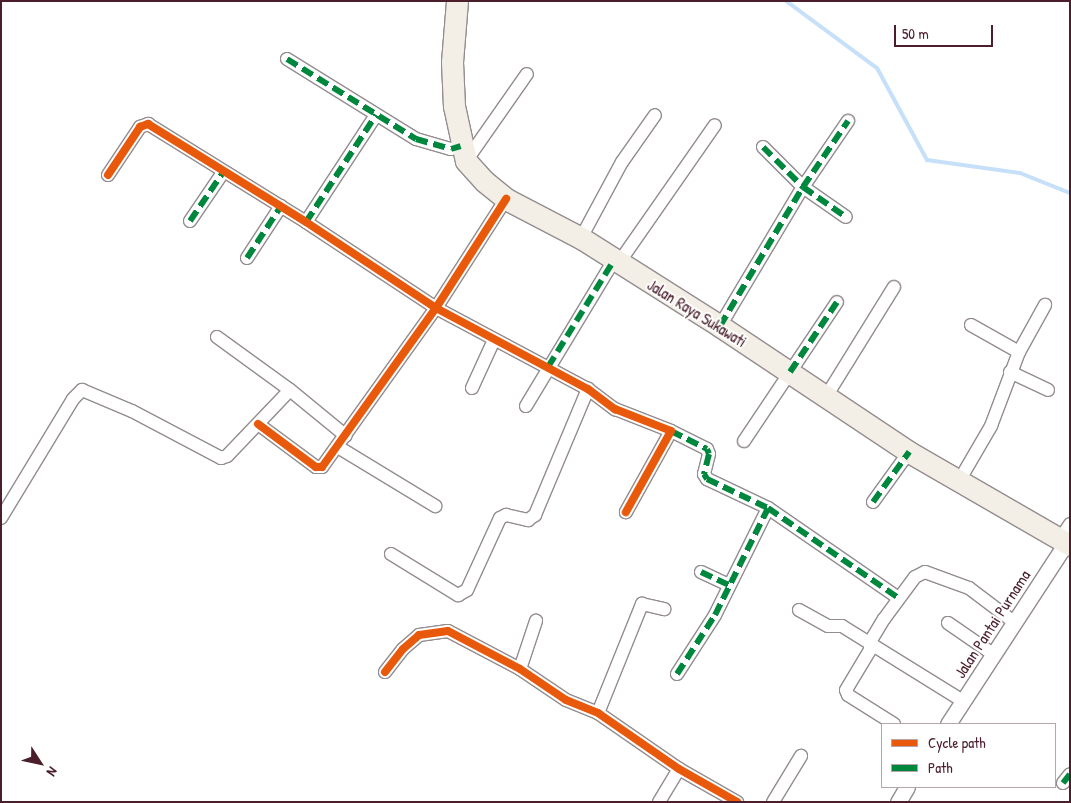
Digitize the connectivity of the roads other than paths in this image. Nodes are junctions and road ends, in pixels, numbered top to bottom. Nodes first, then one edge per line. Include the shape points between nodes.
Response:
1 (457, 1) edge
2 (287, 59) dead end
3 (527, 74) dead end
4 (376, 115) junction
5 (655, 115) dead end
6 (848, 122) dead end
7 (715, 125) dead end
8 (763, 148) dead end
9 (463, 154) junction
10 (224, 171) junction
11 (108, 175) dead end
12 (800, 192) junction
13 (506, 199) junction
14 (281, 206) junction
15 (846, 217) dead end
16 (190, 221) dead end
17 (306, 222) junction
18 (581, 238) junction
19 (246, 258) dead end
20 (616, 262) junction
21 (894, 287) dead end
22 (837, 302) dead end
23 (1044, 305) dead end
24 (436, 308) junction
25 (971, 325) dead end
26 (720, 326) junction
27 (217, 337) dead end
28 (494, 340) junction
29 (1019, 352) junction
30 (548, 367) junction
31 (790, 372) junction
32 (1010, 372) junction
33 (472, 388) dead end
34 (588, 389) junction
35 (290, 390) junction
36 (1048, 390) dead end
37 (827, 395) junction
38 (526, 406) dead end
39 (258, 424) junction
40 (670, 430) junction
41 (346, 436) junction
42 (744, 441) dead end
43 (338, 447) junction
44 (908, 452) junction
45 (959, 481) junction
46 (873, 502) dead end
47 (435, 506) dead end
48 (768, 508) junction
49 (626, 512) dead end
50 (1, 518) edge
51 (1066, 538) edge
52 (392, 554) dead end
53 (701, 572) dead end
54 (729, 586) junction
55 (897, 597) junction
56 (664, 610) dead end
57 (799, 610) dead end
58 (536, 621) dead end
59 (1014, 622) junction
60 (948, 623) dead end
61 (870, 642) junction
62 (993, 654) junction
63 (520, 669) junction
64 (385, 672) dead end
65 (677, 674) dead end
66 (963, 701) junction
67 (598, 713) junction
68 (892, 723) edge
69 (949, 723) edge
70 (801, 756) dead end
71 (679, 769) junction
72 (906, 788) edge
73 (730, 800) edge
74 (659, 802) edge
75 (773, 802) edge
76 (898, 802) edge

1 - 9 highway via 452,62 454,106
2 - 4 street
3 - 9 street
4 - 9 street via 416,139
4 - 17 street
5 - 18 street via 622,162
6 - 12 street
7 - 20 street
8 - 12 street
9 - 13 highway, Jalan Raya Sukawati
10 - 11 street via 145,124
10 - 14 street
10 - 16 street
12 - 15 street
12 - 26 street
13 - 18 highway, Jalan Raya Sukawati
13 - 24 street
14 - 17 street
14 - 19 street
17 - 24 street
18 - 20 highway, Jalan Raya Sukawati
20 - 26 highway, Jalan Raya Sukawati
20 - 30 street
21 - 37 street
22 - 31 street
23 - 29 street
24 - 28 street
24 - 41 street
25 - 29 street
26 - 31 highway, Jalan Raya Sukawati
27 - 35 street
28 - 30 street
28 - 33 street
29 - 32 street
30 - 34 street
30 - 38 street
31 - 37 highway, Jalan Raya Sukawati
31 - 42 street
32 - 36 street
32 - 45 street via 991,426
34 - 40 street via 615,409
34 - 52 street via 534,515 528,520 506,515 500,518 467,590 458,595
35 - 39 street
35 - 41 street
37 - 44 highway, Jalan Raya Sukawati
39 - 43 street via 316,467 324,465
39 - 50 street via 227,456 221,458 132,411 82,390 73,399
40 - 48 street via 707,449 709,454 704,474 707,479
40 - 49 street
41 - 43 street
43 - 47 street
44 - 45 highway, Jalan Raya Sukawati
44 - 46 street
45 - 51 highway, Jalan Raya Sukawati
48 - 54 street
48 - 55 street
51 - 59 street, Jalan Pantai Purnama
53 - 54 street
54 - 65 street via 715,615
55 - 59 street via 924,572 969,588
55 - 61 street
56 - 67 street via 642,604
57 - 61 street via 828,626 839,625
58 - 63 street
59 - 62 street, Jalan Pantai Purnama
60 - 62 street
61 - 66 street
61 - 68 street via 870,650 846,693
62 - 66 street, Jalan Pantai Purnama
63 - 64 street via 448,631 432,631 419,635
63 - 67 street via 566,700
66 - 69 street, Jalan Pantai Purnama
67 - 71 street
70 - 75 street
71 - 73 street
71 - 74 street
72 - 76 street

